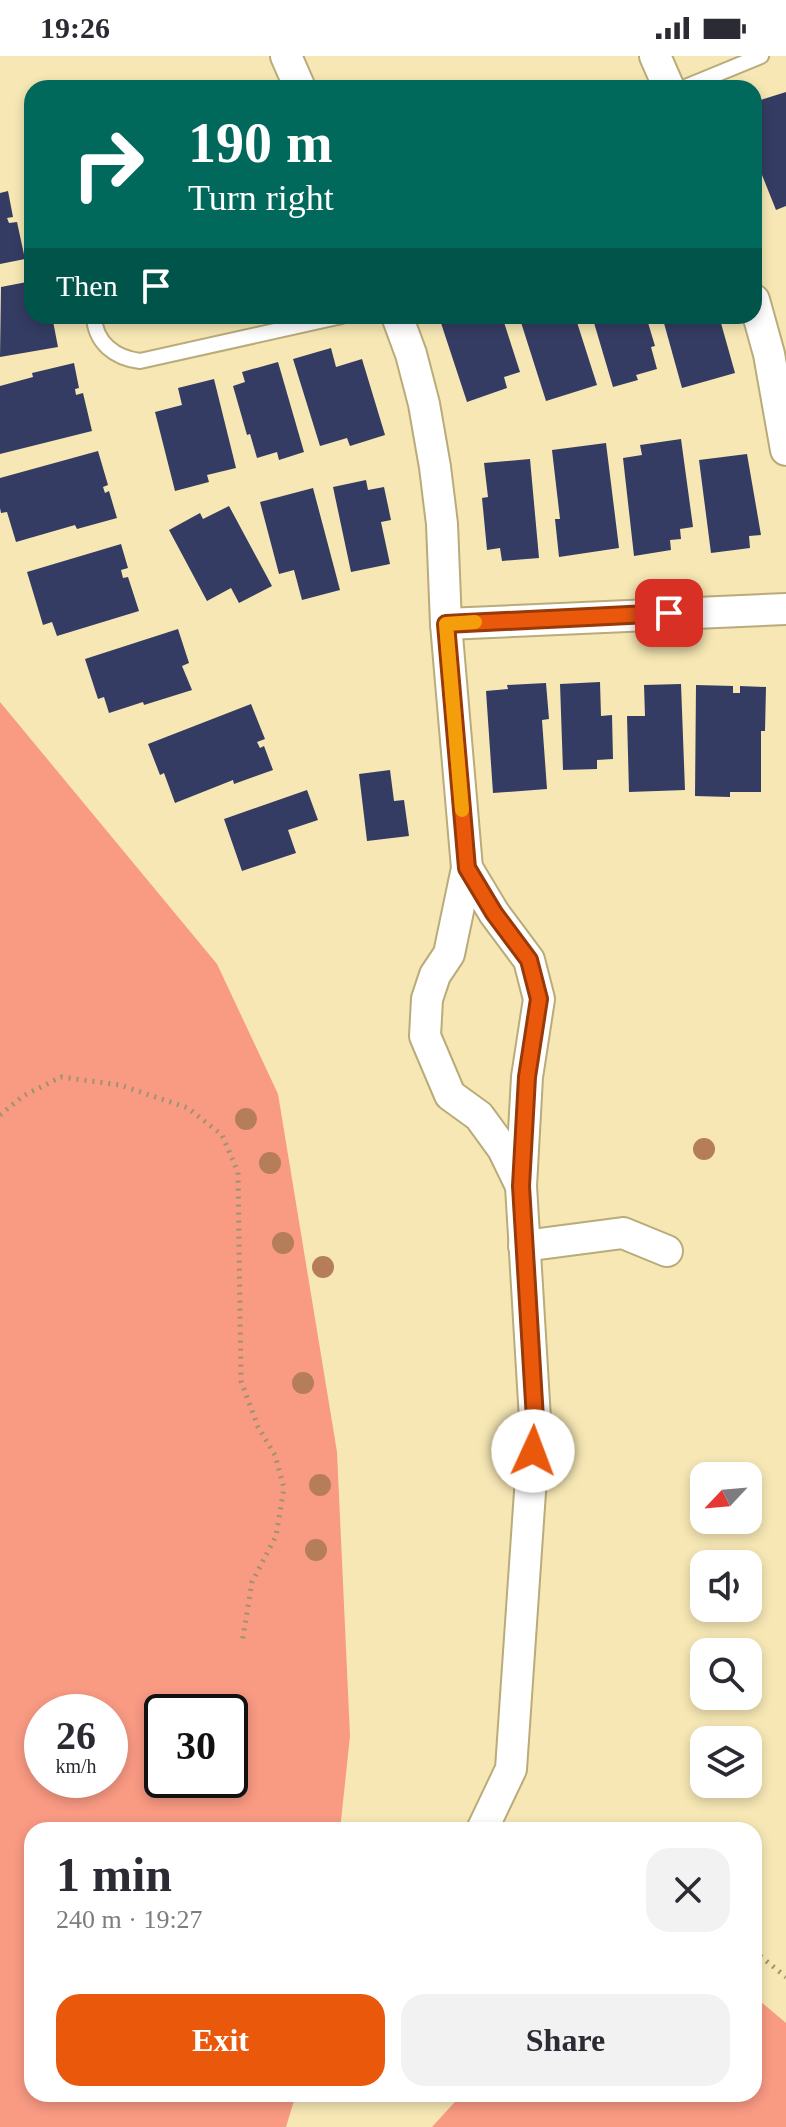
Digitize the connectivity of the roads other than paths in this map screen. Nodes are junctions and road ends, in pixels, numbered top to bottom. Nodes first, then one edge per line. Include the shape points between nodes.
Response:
1 (286, 56) edge
2 (655, 56) edge
3 (761, 56) edge
4 (296, 80) edge
5 (666, 80) edge
6 (702, 80) edge
7 (96, 324) edge
8 (306, 324) edge
9 (400, 324) edge
10 (761, 324) edge
11 (781, 396) edge
12 (786, 450) edge
13 (786, 609) edge
14 (446, 624) junction
15 (467, 868) junction
16 (521, 1186) junction
17 (524, 1246) junction
18 (667, 1251) dead end
19 (486, 1822) edge

1 - 4 street
2 - 5 street
3 - 6 lane
7 - 8 lane via 106,347 140,361
9 - 14 street via 424,404 435,467
10 - 11 street
11 - 12 street
13 - 14 street
14 - 15 street
15 - 16 street via 529,960 539,999 527,1077
15 - 16 street via 449,954 427,999 425,1036 450,1095 479,1116
16 - 17 street
17 - 18 street via 623,1233
17 - 19 street via 535,1419 511,1769

